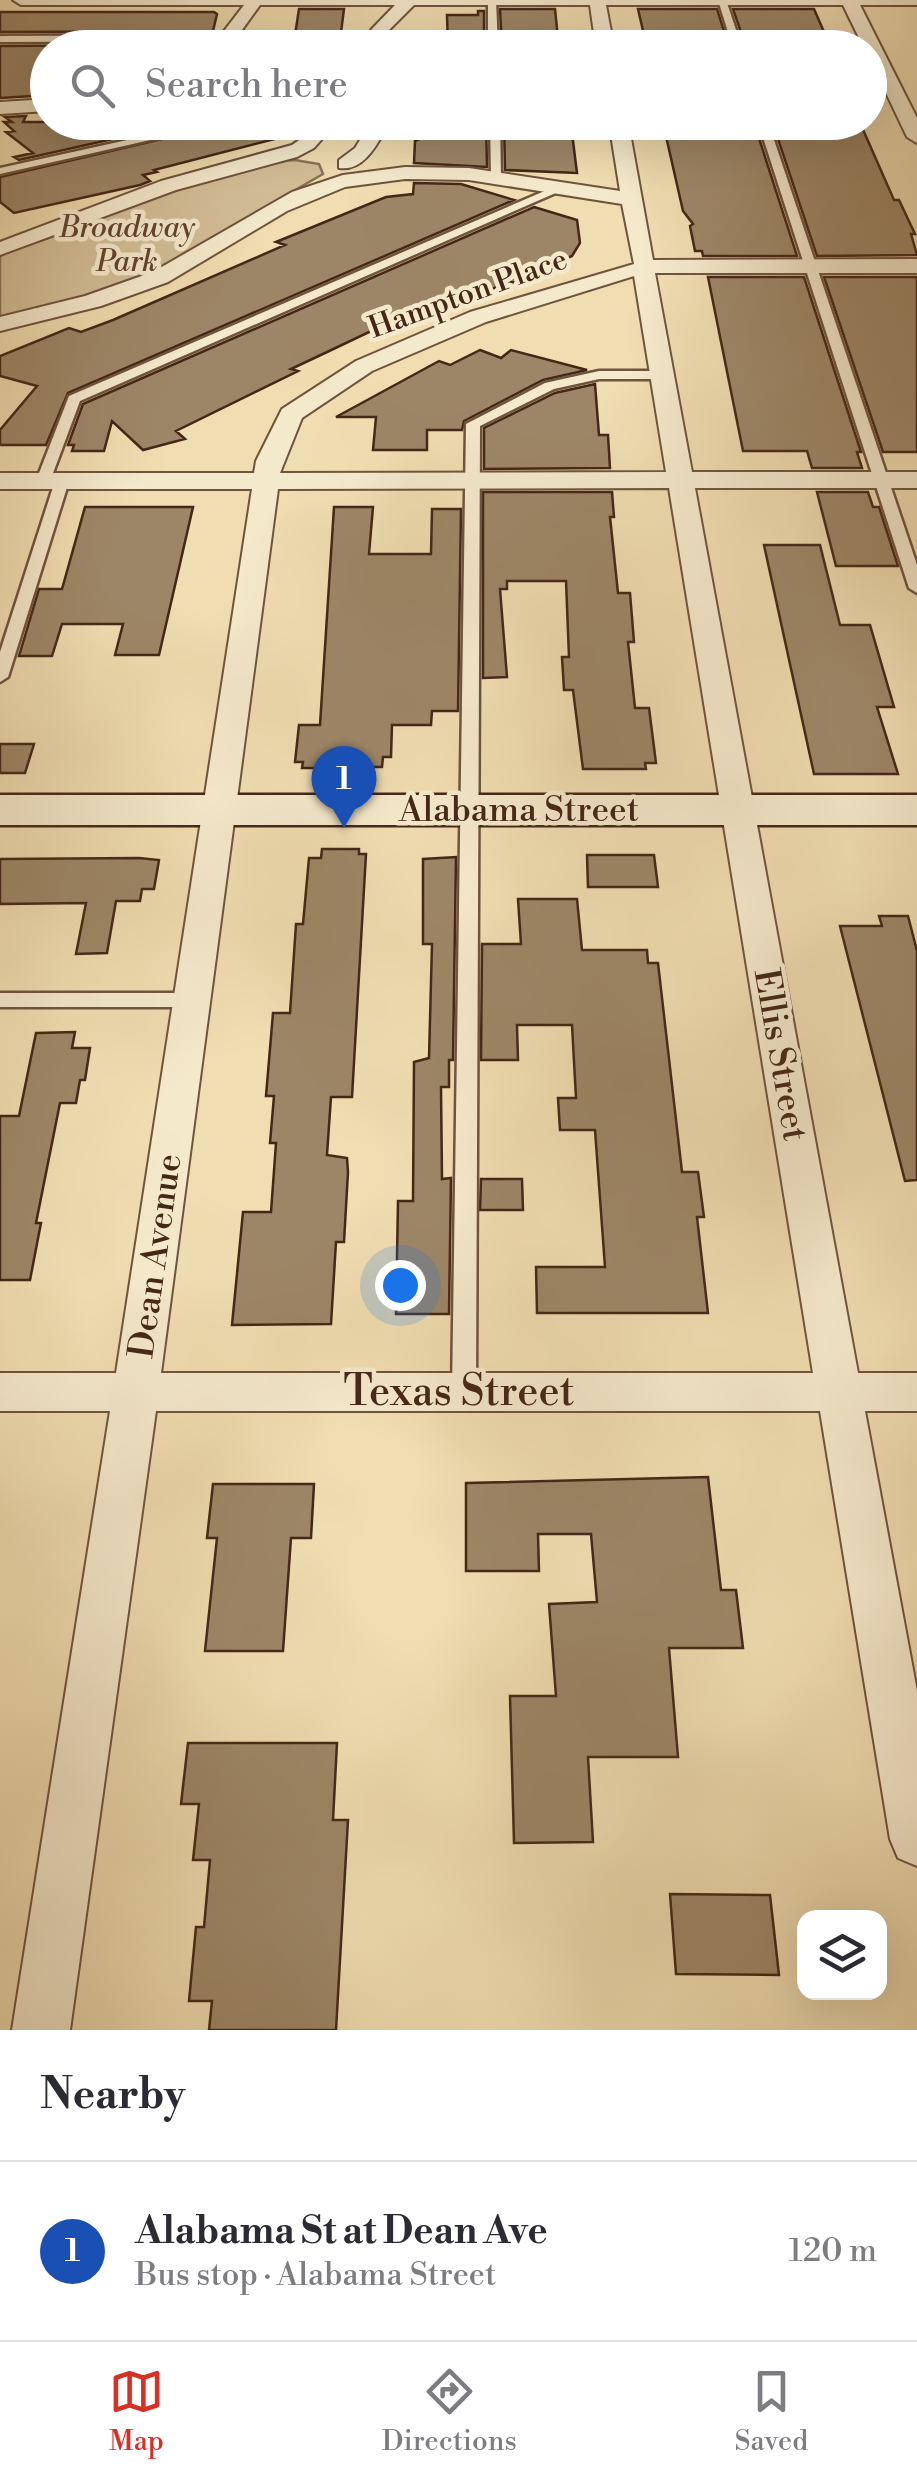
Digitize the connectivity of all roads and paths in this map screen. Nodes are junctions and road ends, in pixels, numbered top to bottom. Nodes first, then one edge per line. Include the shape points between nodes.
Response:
1 (23, 0) edge
2 (254, 0) edge
3 (410, 0) edge
4 (492, 0) edge
5 (596, 0) edge
6 (722, 0) edge
7 (849, 0) edge
8 (874, 0) edge
9 (917, 0) edge
10 (233, 30) edge
11 (379, 30) edge
12 (493, 30) edge
13 (602, 30) edge
14 (732, 30) edge
15 (865, 30) edge
16 (0, 39) edge
17 (30, 40) edge
18 (887, 70) edge
19 (30, 106) edge
20 (0, 108) edge
21 (911, 114) edge
22 (917, 137) edge
23 (142, 140) edge
24 (312, 140) edge
25 (370, 140) edge
26 (495, 140) edge
27 (621, 140) edge
28 (768, 140) edge
29 (292, 152) junction
30 (346, 164) junction
31 (0, 171) edge
32 (367, 177) junction
33 (496, 177) junction
34 (554, 190) junction
35 (631, 198) junction
36 (0, 249) edge
37 (643, 266) junction
38 (810, 266) junction
39 (917, 266) edge
40 (0, 324) edge
41 (662, 375) junction
42 (473, 480) junction
43 (680, 480) junction
44 (882, 480) junction
45 (917, 480) edge
46 (0, 481) edge
47 (52, 481) junction
48 (264, 481) junction
49 (917, 588) edge
50 (0, 677) edge
51 (0, 810) edge
52 (220, 810) junction
53 (472, 810) junction
54 (738, 810) junction
55 (917, 810) edge
56 (0, 1000) edge
57 (194, 1000) junction
58 (0, 1392) edge
59 (136, 1392) junction
60 (464, 1392) junction
61 (839, 1392) junction
62 (917, 1392) edge
63 (917, 1839) edge
64 (41, 2030) edge

1 - 2 street
2 - 3 street
2 - 10 street
3 - 4 street
3 - 11 street
4 - 5 street
4 - 12 lane
5 - 6 street
5 - 13 street
6 - 7 street
6 - 14 lane
7 - 8 street
7 - 15 street
8 - 9 street
16 - 17 lane
18 - 21 street
19 - 20 street
21 - 22 street
23 - 31 lane
24 - 29 street
25 - 30 street
26 - 33 lane
27 - 35 street, Ellis Street
28 - 38 lane
29 - 30 street
29 - 36 street via 197,177
30 - 32 street
32 - 33 street
32 - 40 street via 287,201 206,255 150,282
33 - 34 street
34 - 35 street
34 - 47 lane via 74,398
35 - 37 street, Ellis Street
37 - 38 street, Hampton Place
37 - 41 street, Ellis Street
37 - 48 street, Hampton Place via 438,332 329,386 291,414
38 - 39 street, Hampton Place
38 - 44 lane
41 - 42 lane via 599,375 550,386 473,424
41 - 43 street, Ellis Street
42 - 43 street
42 - 48 street
42 - 53 lane
43 - 44 street
43 - 54 street, Ellis Street
44 - 45 street
44 - 49 lane
46 - 47 street
47 - 48 street
47 - 50 lane
48 - 52 street, Dean Avenue
51 - 52 main road, Alabama Street
52 - 53 main road, Alabama Street
52 - 57 street, Dean Avenue
53 - 54 main road, Alabama Street
53 - 60 lane
54 - 55 main road, Alabama Street
54 - 61 street, Ellis Street
56 - 57 lane
57 - 59 street, Dean Avenue
58 - 59 street, Texas Street
59 - 60 street, Texas Street
59 - 64 street, Dean Avenue
60 - 61 street, Texas Street
61 - 62 street, Texas Street
61 - 63 street, Ellis Street

